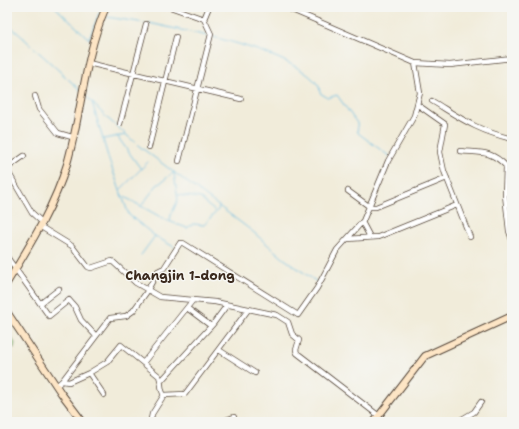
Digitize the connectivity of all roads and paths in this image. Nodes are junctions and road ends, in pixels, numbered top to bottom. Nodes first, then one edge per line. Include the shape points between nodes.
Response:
1 (106, 7) edge
2 (170, 7) edge
3 (209, 7) edge
4 (285, 7) edge
5 (204, 19) junction
6 (146, 24) dead end
7 (176, 37) dead end
8 (512, 58) edge
9 (88, 63) junction
10 (415, 63) junction
11 (133, 73) junction
12 (165, 81) junction
13 (197, 89) junction
14 (35, 96) dead end
15 (241, 99) dead end
16 (432, 101) dead end
17 (418, 105) junction
18 (120, 124) dead end
19 (72, 137) junction
20 (512, 139) edge
21 (149, 147) dead end
22 (460, 151) dead end
23 (24, 156) dead end
24 (179, 161) dead end
25 (7, 169) edge
26 (447, 178) junction
27 (348, 191) dead end
28 (457, 205) junction
29 (370, 207) junction
30 (362, 222) junction
31 (42, 225) junction
32 (370, 237) junction
33 (470, 237) dead end
34 (347, 239) junction
35 (512, 240) edge
36 (7, 256) edge
37 (16, 268) junction
38 (7, 283) edge
39 (59, 290) dead end
40 (148, 290) junction
41 (193, 300) junction
42 (41, 303) junction
43 (227, 305) junction
44 (187, 308) junction
45 (248, 310) junction
46 (7, 312) edge
47 (512, 316) edge
48 (211, 326) junction
49 (96, 336) junction
50 (219, 350) junction
51 (143, 363) junction
52 (89, 373) junction
53 (255, 373) dead end
54 (62, 381) junction
55 (161, 381) junction
56 (56, 386) junction
57 (104, 395) dead end
58 (164, 395) junction
59 (481, 402) dead end
60 (379, 416) junction
61 (234, 417) dead end
62 (83, 422) edge
63 (154, 422) edge
64 (220, 422) edge
65 (374, 422) edge
66 (457, 422) edge

1 - 9 street
2 - 5 street
3 - 5 street
4 - 10 street
5 - 13 street via 211,34
6 - 11 street
7 - 12 street
8 - 10 street via 450,65
9 - 11 street
9 - 19 street
10 - 17 street via 420,93
11 - 12 street
11 - 18 street
12 - 13 street
12 - 21 street
13 - 15 street
13 - 24 street
14 - 19 street via 39,109 58,133
16 - 20 street via 465,123 482,131
17 - 26 street via 445,124 440,152
17 - 29 street via 388,161
19 - 31 street via 63,175
22 - 35 street via 488,153 497,156 506,166 505,195
23 - 25 street
25 - 31 street via 32,213
26 - 28 street
26 - 29 street
27 - 29 street
28 - 32 street via 378,237
28 - 33 street
29 - 30 street
30 - 32 street
30 - 34 street
31 - 37 street
31 - 40 street via 72,246 91,268 112,261 136,283
32 - 34 street
34 - 40 street via 331,260 317,288 298,315 183,243 164,268 158,271
36 - 37 street
37 - 38 street
37 - 42 street
39 - 42 street
40 - 41 street via 160,297
40 - 49 street via 133,311 126,316 110,318
41 - 43 street
41 - 44 street
42 - 49 street via 49,316 69,300 81,320
43 - 45 street
43 - 48 street
44 - 48 street
44 - 51 street
45 - 50 street
45 - 60 street via 268,313 288,322 292,334 299,340 297,353
46 - 56 street
47 - 60 street via 425,356
48 - 55 street
49 - 54 street
50 - 53 street
50 - 58 street via 185,394
51 - 52 street via 121,346 107,362
51 - 55 street via 159,376
52 - 54 street via 68,382
52 - 57 street
54 - 56 street
55 - 58 street via 161,392
56 - 62 street
58 - 63 street via 152,414 151,420
59 - 66 street via 474,412
60 - 65 street
61 - 64 street

